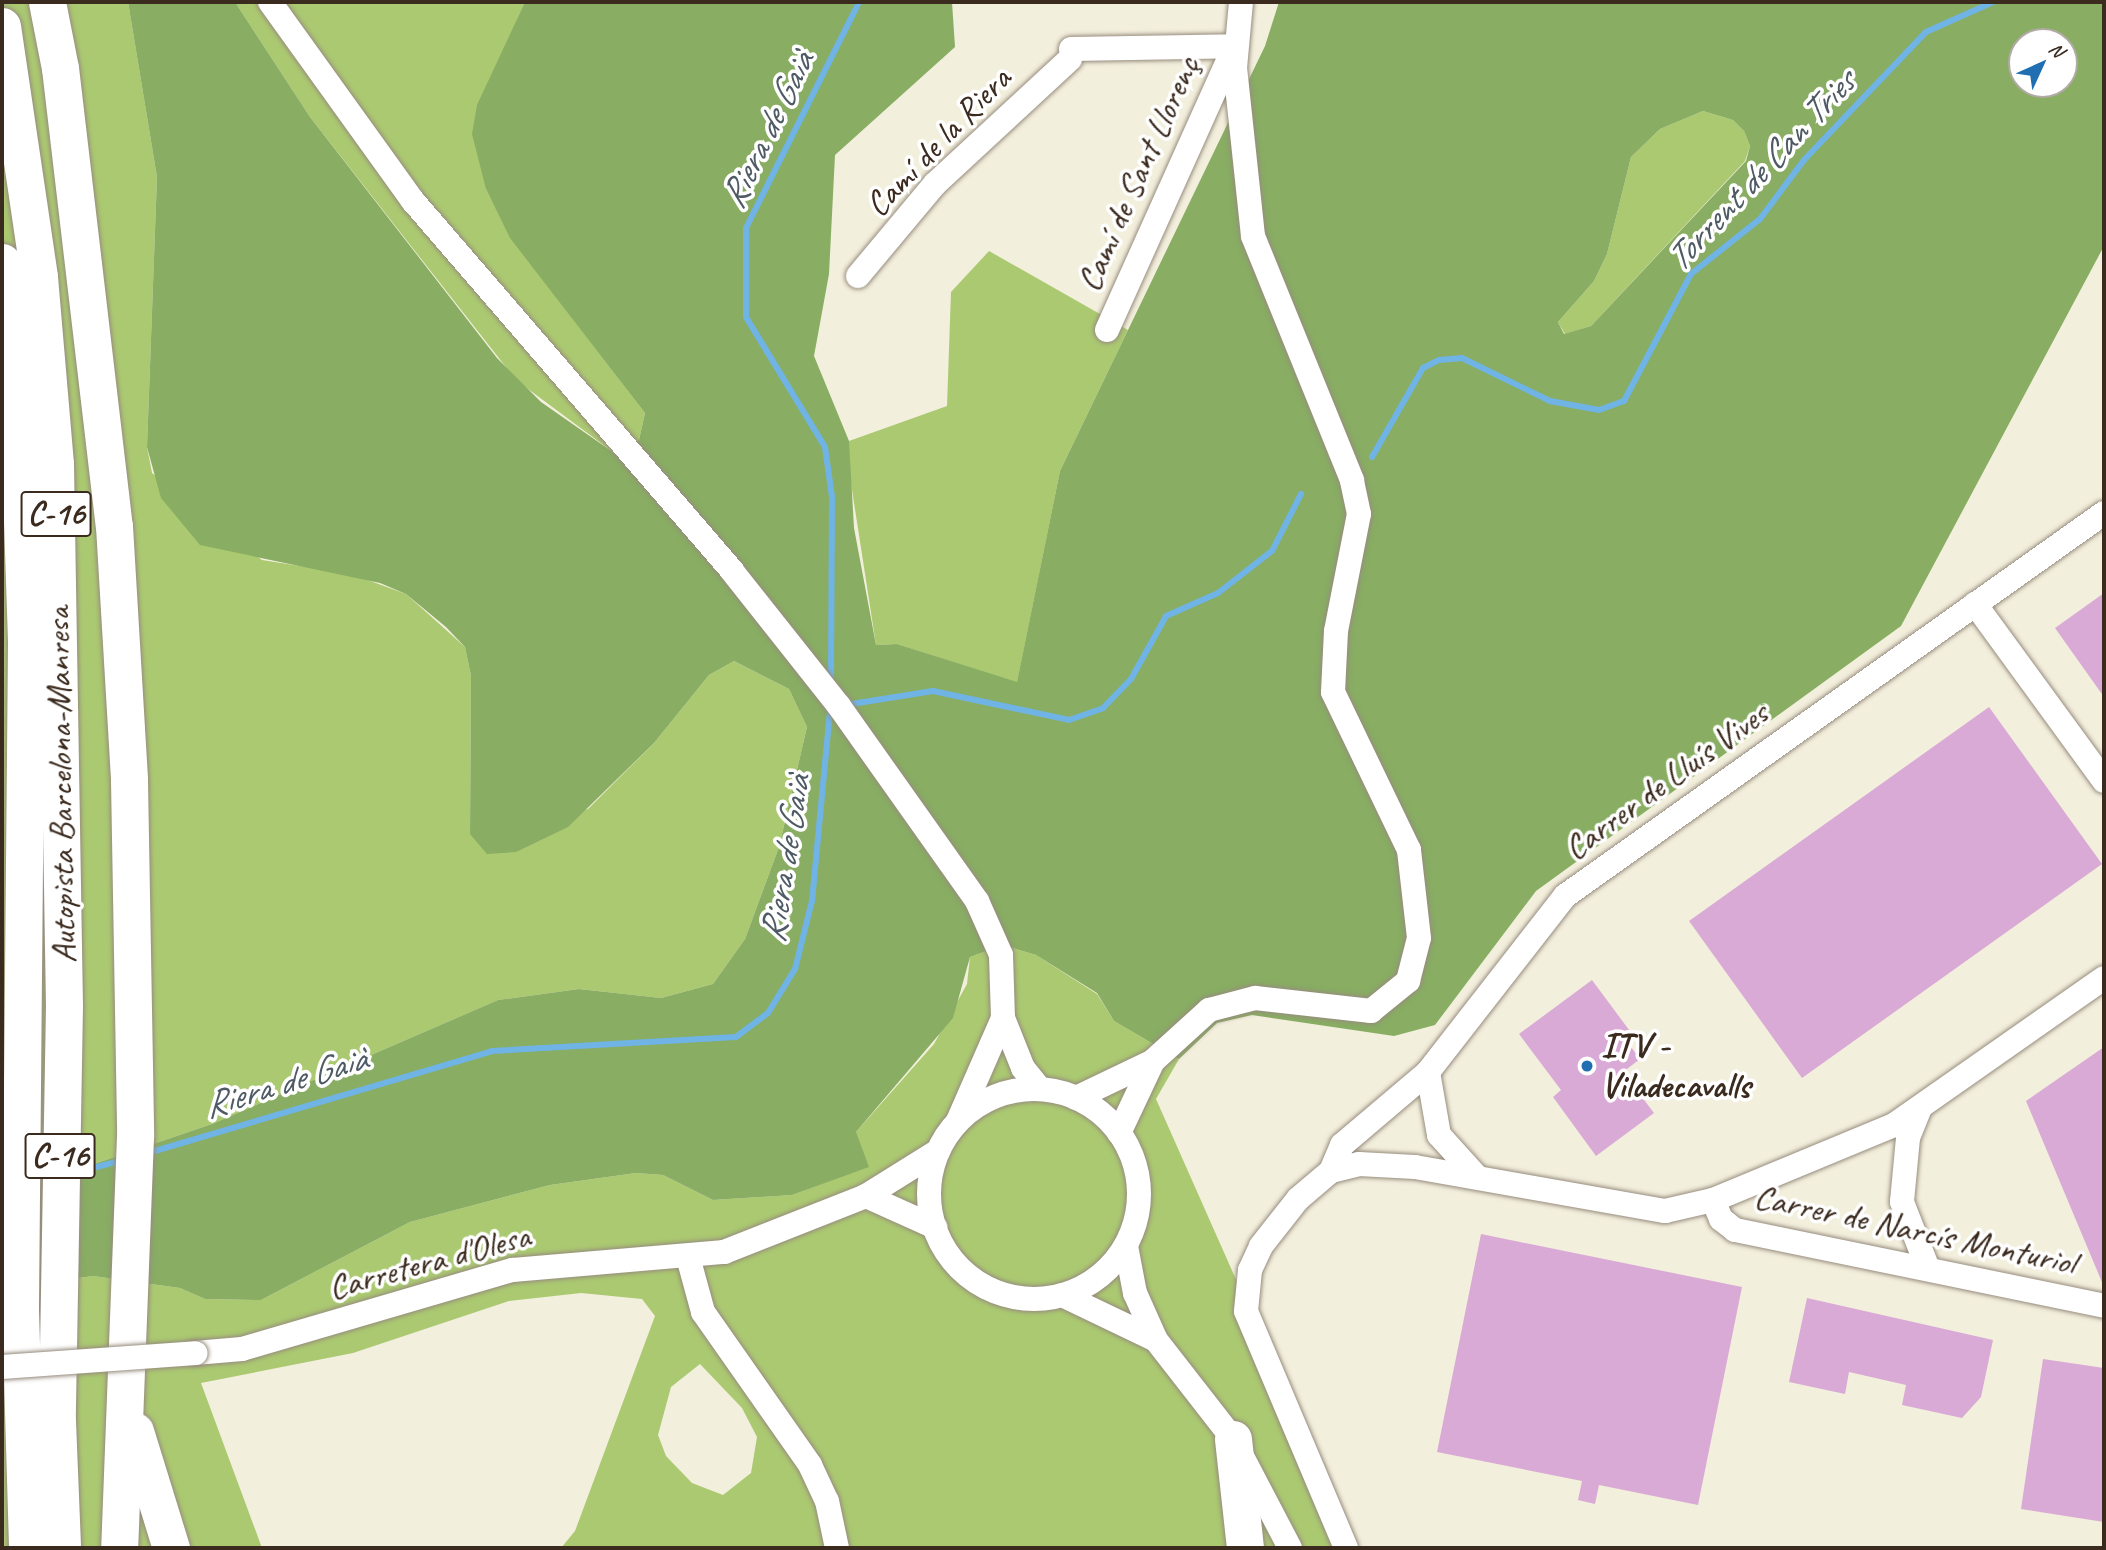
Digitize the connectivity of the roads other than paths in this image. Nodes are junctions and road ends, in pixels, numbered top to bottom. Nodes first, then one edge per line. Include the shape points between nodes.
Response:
1 (47, 2) edge
2 (270, 2) edge
3 (1241, 2) edge
4 (2, 26) edge
5 (1235, 46) junction
6 (2, 262) edge
7 (858, 276) dead end
8 (1107, 330) dead end
9 (2104, 513) edge
10 (1975, 604) junction
11 (2104, 781) edge
12 (2104, 978) edge
13 (1003, 1018) junction
14 (1153, 1061) junction
15 (1428, 1072) junction
16 (1040, 1089) junction
17 (1076, 1098) junction
18 (1920, 1108) junction
19 (958, 1121) junction
20 (1119, 1133) junction
21 (938, 1151) junction
22 (1331, 1171) junction
23 (1480, 1179) junction
24 (866, 1196) junction
25 (1713, 1199) junction
26 (934, 1227) junction
27 (1126, 1246) junction
28 (688, 1257) junction
29 (1927, 1266) junction
30 (1062, 1295) junction
31 (2104, 1306) edge
32 (1156, 1340) junction
33 (2, 1367) edge
34 (126, 1399) junction
35 (1233, 1439) junction
36 (1286, 1538) edge
37 (169, 1543) edge
38 (27, 1548) edge
39 (62, 1548) edge
40 (119, 1548) edge
41 (837, 1548) edge
42 (1245, 1548) edge
43 (1306, 1548) edge
44 (1346, 1548) edge

1 - 34 highway via 76,188 114,526 135,1003
2 - 13 street via 413,201 615,434 839,706 963,881 998,944
3 - 5 street
4 - 39 highway, Autopista Barcelona-Manresa / C-16 via 39,277 55,464 64,1005
5 - 7 street, Camí de la Riera via 1070,54 935,184
5 - 8 street, Camí de Sant Llorenç
5 - 14 street via 1254,236 1356,497 1357,546 1336,631 1333,692 1409,850 1419,938 1408,981 1382,1006 1358,1012 1238,1000 1196,1019
6 - 38 highway, Autopista Barcelona-Manresa / C-16 via 22,513 26,1003 20,1310
9 - 10 street, Carrer de Lluís Vives
10 - 11 street
10 - 15 street, Carrer de Lluís Vives via 1564,896
12 - 18 street
13 - 16 street via 1023,1068
13 - 19 street
14 - 17 street
14 - 20 street
15 - 22 street, Carrer de Lluís Vives via 1342,1145
15 - 23 street via 1439,1135
16 - 17 street
16 - 19 street via 996,1096
17 - 20 street
18 - 25 street via 1848,1147
18 - 29 street via 1908,1138 1902,1202
19 - 21 street
20 - 27 street via 1139,1188
21 - 24 street, Carretera d'Olesa
21 - 26 street via 929,1185
22 - 23 street, Carrer de Narcís Monturiol via 1386,1164
22 - 44 street via 1298,1199 1261,1246 1250,1270 1246,1311
23 - 25 street, Carrer de Narcís Monturiol via 1665,1211
24 - 26 street
24 - 28 street, Carretera d'Olesa via 751,1243
25 - 29 street, Carrer de Narcís Monturiol via 1721,1219 1735,1230
26 - 30 street via 950,1257 981,1284 1020,1298
27 - 30 street via 1099,1277
27 - 32 street via 1135,1293
28 - 33 street, Carretera d'Olesa, bridge via 513,1270 242,1349
28 - 41 street via 703,1312 810,1465 827,1501
29 - 31 street, Carrer de Narcís Monturiol
30 - 32 street
32 - 35 street
34 - 37 highway
34 - 40 highway
35 - 36 street
35 - 42 highway
36 - 43 street

